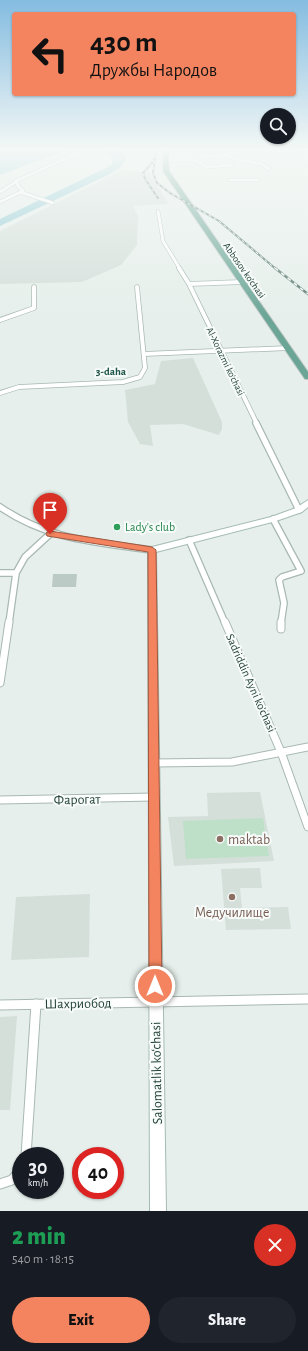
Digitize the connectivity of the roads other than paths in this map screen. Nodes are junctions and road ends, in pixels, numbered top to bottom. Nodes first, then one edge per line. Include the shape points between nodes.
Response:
1 (190, 206) edge
2 (158, 211) dead end
3 (242, 282) junction
4 (189, 284) junction
5 (34, 287) dead end
6 (137, 287) dead end
7 (0, 320) edge
8 (288, 348) junction
9 (222, 351) junction
10 (144, 354) junction
11 (308, 377) edge
12 (0, 393) edge
13 (308, 503) edge
14 (0, 506) edge
15 (304, 511) edge
16 (273, 520) junction
17 (50, 534) junction
18 (189, 540) junction
19 (152, 550) junction
20 (0, 573) edge
21 (16, 573) junction
22 (282, 629) dead end
23 (0, 683) edge
24 (308, 747) edge
25 (281, 752) junction
26 (154, 763) junction
27 (154, 797) junction
28 (0, 800) edge
29 (308, 827) edge
30 (308, 999) edge
31 (155, 1002) junction
32 (36, 1004) junction
33 (0, 1005) edge
34 (27, 1147) edge
35 (12, 1180) edge
36 (0, 1184) edge
37 (158, 1211) edge

1 - 3 main road, Abbosov ko'chasi
2 - 4 street, Al-Xorazmi ko'chasi via 163,240
3 - 4 street
3 - 8 main road, Abbosov ko'chasi
4 - 9 street, Al-Xorazmi ko'chasi
5 - 7 street via 34,308
6 - 10 street
8 - 9 street
8 - 11 main road, Abbosov ko'chasi
9 - 10 street
9 - 15 street, Al-Xorazmi ko'chasi
10 - 12 street via 146,368 140,377 133,380 18,387
13 - 15 street
14 - 17 street via 25,524
15 - 16 street
16 - 18 street
16 - 22 street via 301,571 279,580 284,603
17 - 19 street
17 - 21 street via 26,557
18 - 19 street
18 - 25 street, Sadriddin Ayni ko'chasi
19 - 26 street, Salomatlik ko‘chasi
20 - 21 street
21 - 23 street
24 - 25 street
25 - 26 street via 221,763
25 - 29 street, Sadriddin Ayni ko'chasi
26 - 27 street, Salomatlik ko‘chasi
27 - 28 street, Фарогат
27 - 31 street, Salomatlik ko‘chasi
30 - 31 street, Шахриобод
31 - 32 street, Шахриобод
31 - 37 street, Salomatlik ko‘chasi
32 - 33 street, Шахриобод
32 - 34 street
35 - 36 street

